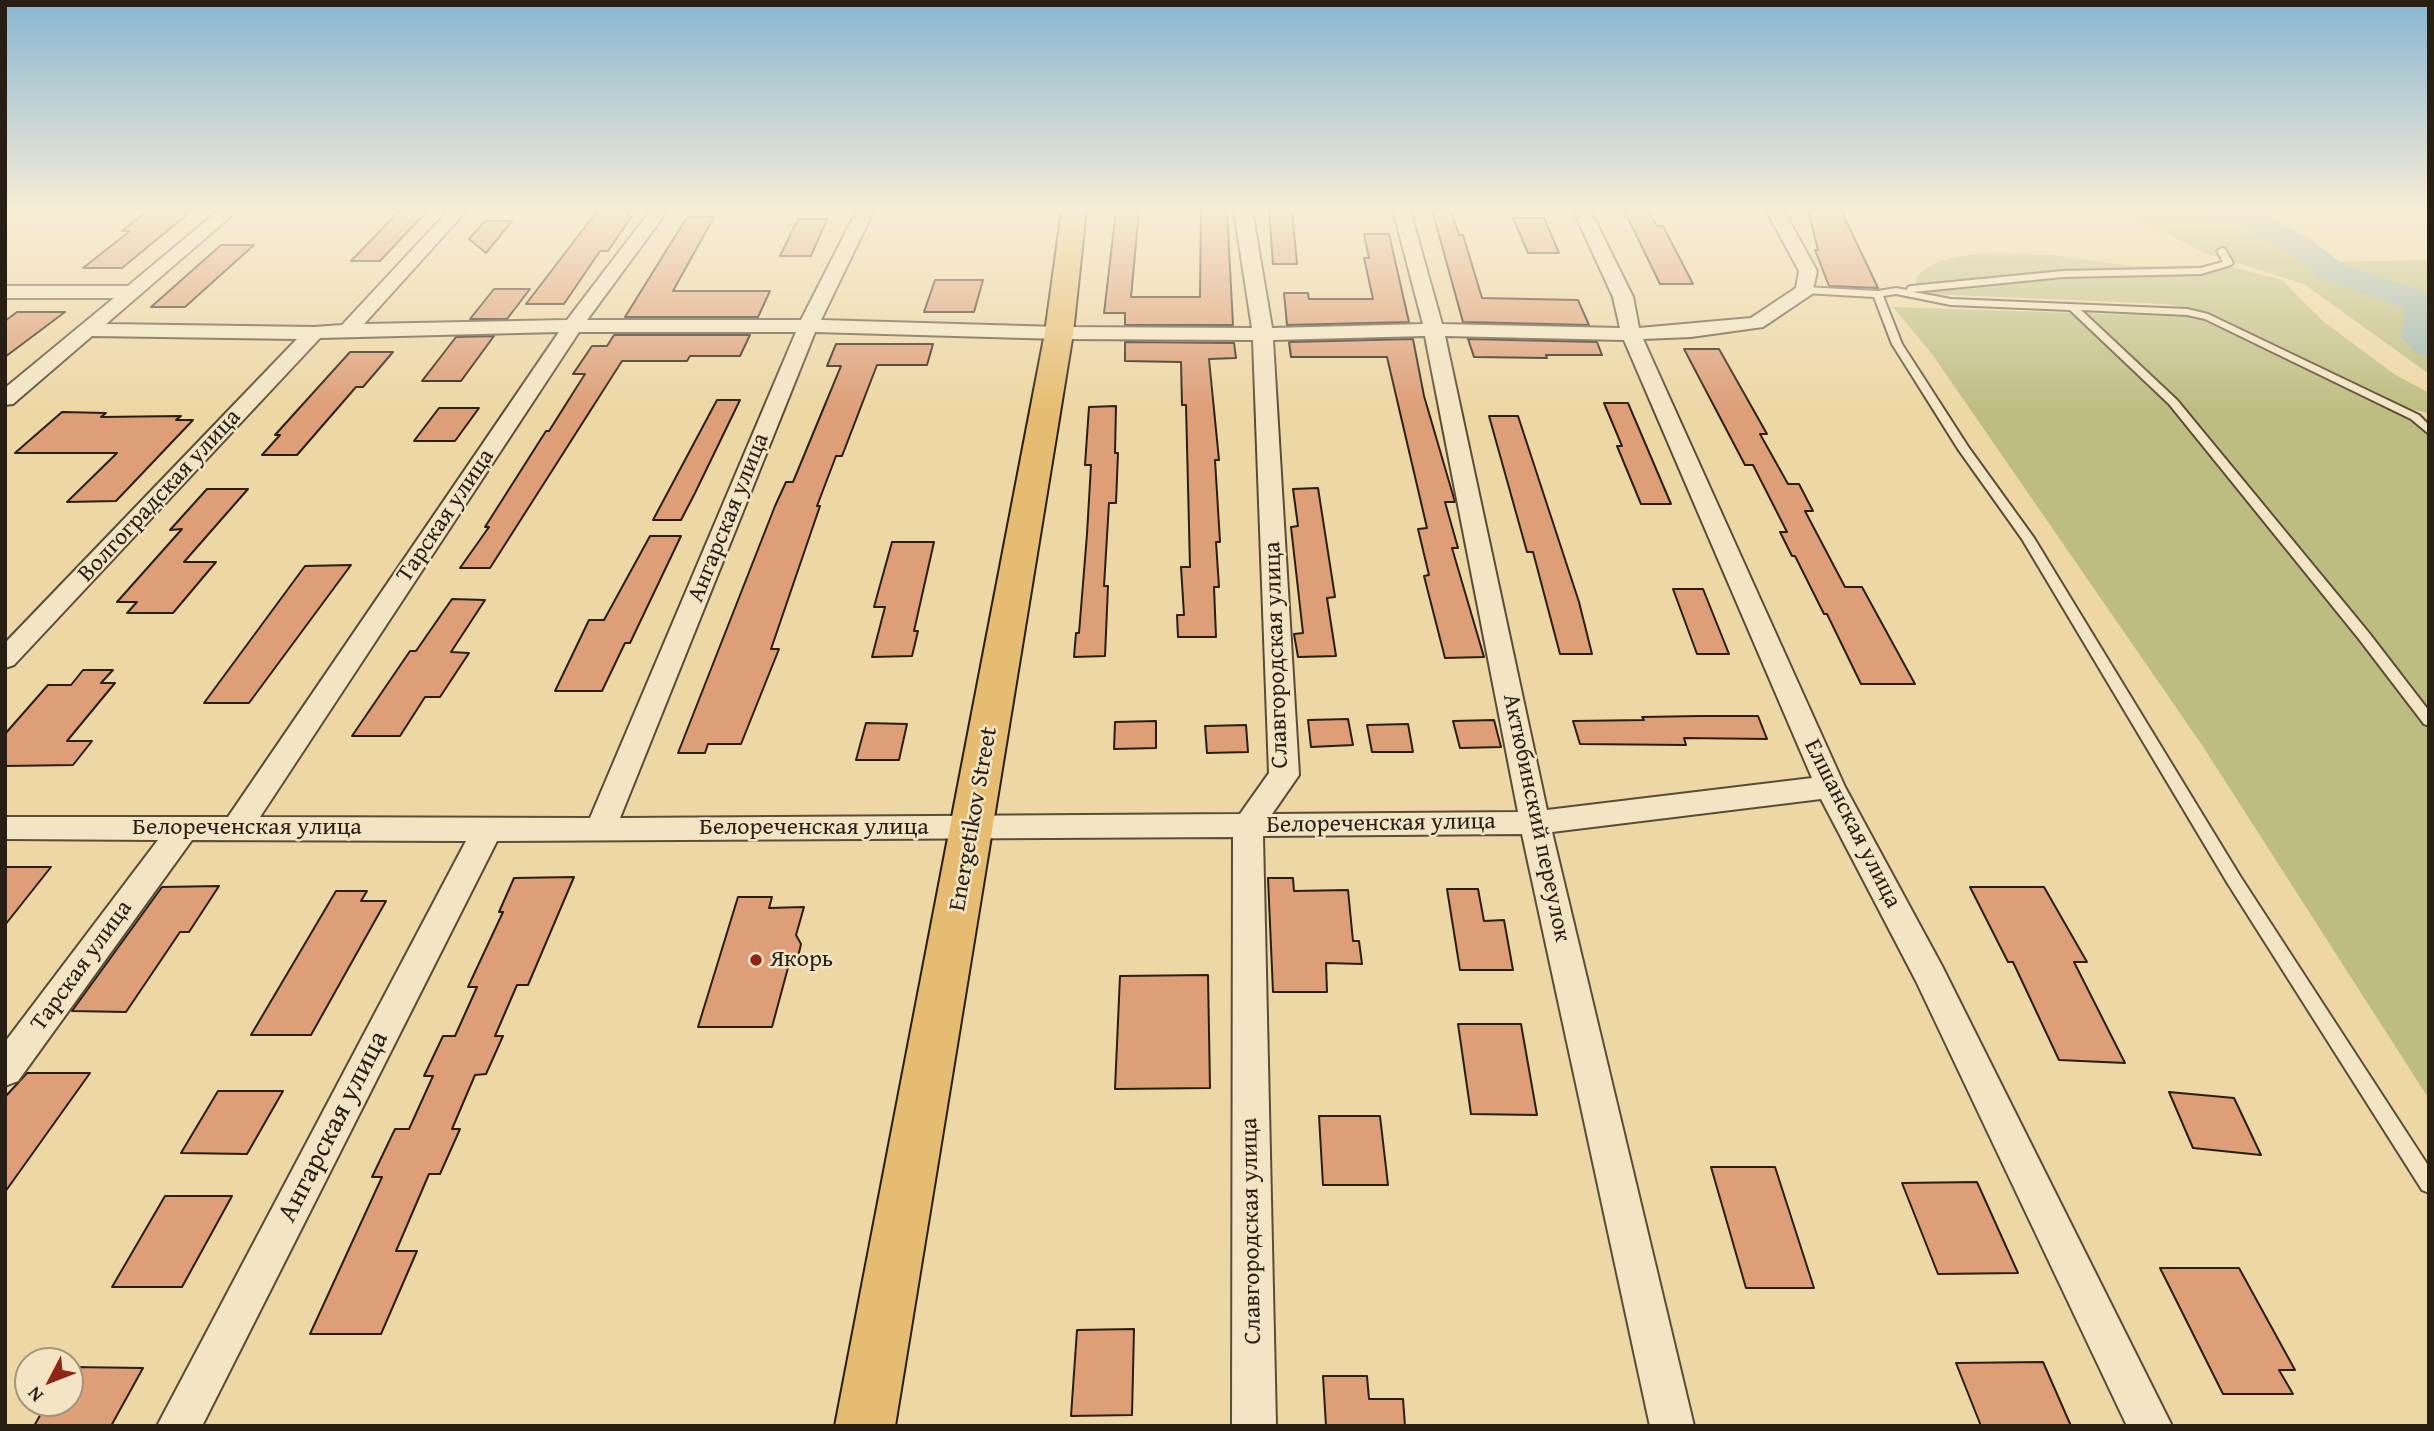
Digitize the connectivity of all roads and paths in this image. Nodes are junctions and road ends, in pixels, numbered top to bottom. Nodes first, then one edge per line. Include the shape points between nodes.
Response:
1 (152, 277) edge
2 (398, 277) edge
3 (610, 277) edge
4 (833, 277) edge
5 (1066, 277) edge
6 (1254, 277) edge
7 (1419, 277) edge
8 (1613, 277) edge
9 (1807, 277) edge
10 (2036, 277) edge
11 (1805, 290) junction
12 (1896, 291) junction
13 (5, 292) edge
14 (134, 292) junction
15 (1878, 294) junction
16 (2072, 307) junction
17 (573, 326) junction
18 (808, 326) junction
19 (89, 330) junction
20 (348, 330) junction
21 (1434, 330) junction
22 (314, 333) junction
23 (1059, 333) junction
24 (1263, 334) junction
25 (1631, 334) junction
26 (5, 399) edge
27 (2415, 416) junction
28 (2429, 419) edge
29 (2429, 431) edge
30 (5, 659) edge
31 (2429, 721) edge
32 (1830, 786) junction
33 (1535, 823) junction
34 (1248, 825) junction
35 (237, 827) junction
36 (973, 827) junction
37 (5, 828) edge
38 (184, 828) junction
39 (488, 828) junction
40 (600, 830) junction
41 (5, 1070) edge
42 (2429, 1184) edge
43 (179, 1426) edge
44 (865, 1426) edge
45 (1254, 1426) edge
46 (1672, 1426) edge
47 (2150, 1426) edge

1 - 14 street
2 - 20 street
3 - 17 street, Тарская улица
4 - 18 street, Ангарская улица
5 - 23 main road, Energetikov Street
6 - 24 street, Славгородская улица
7 - 21 street, Актюбинский переулок
8 - 25 street, Елшанская улица
9 - 11 street
10 - 12 lane
11 - 15 lane
11 - 25 street via 1756,323
12 - 15 lane
12 - 16 lane via 1951,302
13 - 14 street
14 - 19 street
15 - 42 lane via 1896,344 2028,538 2234,880
16 - 27 lane via 2208,317
16 - 31 lane via 2173,401
17 - 18 street
17 - 20 street
17 - 35 street, Тарская улица
18 - 23 street
18 - 40 street, Ангарская улица
19 - 22 street
19 - 26 street
20 - 22 street
21 - 24 street
21 - 25 street
21 - 33 street, Актюбинский переулок
22 - 30 street, Волгоградская улица
23 - 24 street
23 - 36 main road, Energetikov Street
24 - 34 street, Славгородская улица via 1284,775
25 - 32 street, Елшанская улица
27 - 28 lane
27 - 29 lane
32 - 33 street, Белореченская улица
32 - 47 street, Елшанская улица via 1930,976
33 - 34 street, Белореченская улица
33 - 46 street, Актюбинский переулок
34 - 36 street, Белореченская улица
34 - 45 street, Славгородская улица
35 - 38 street, Белореченская улица
35 - 39 street, Белореченская улица
36 - 40 street, Белореченская улица
36 - 44 main road, Energetikov Street
37 - 38 street, Белореченская улица
38 - 41 street, Тарская улица
39 - 40 street, Белореченская улица
39 - 43 street, Ангарская улица

